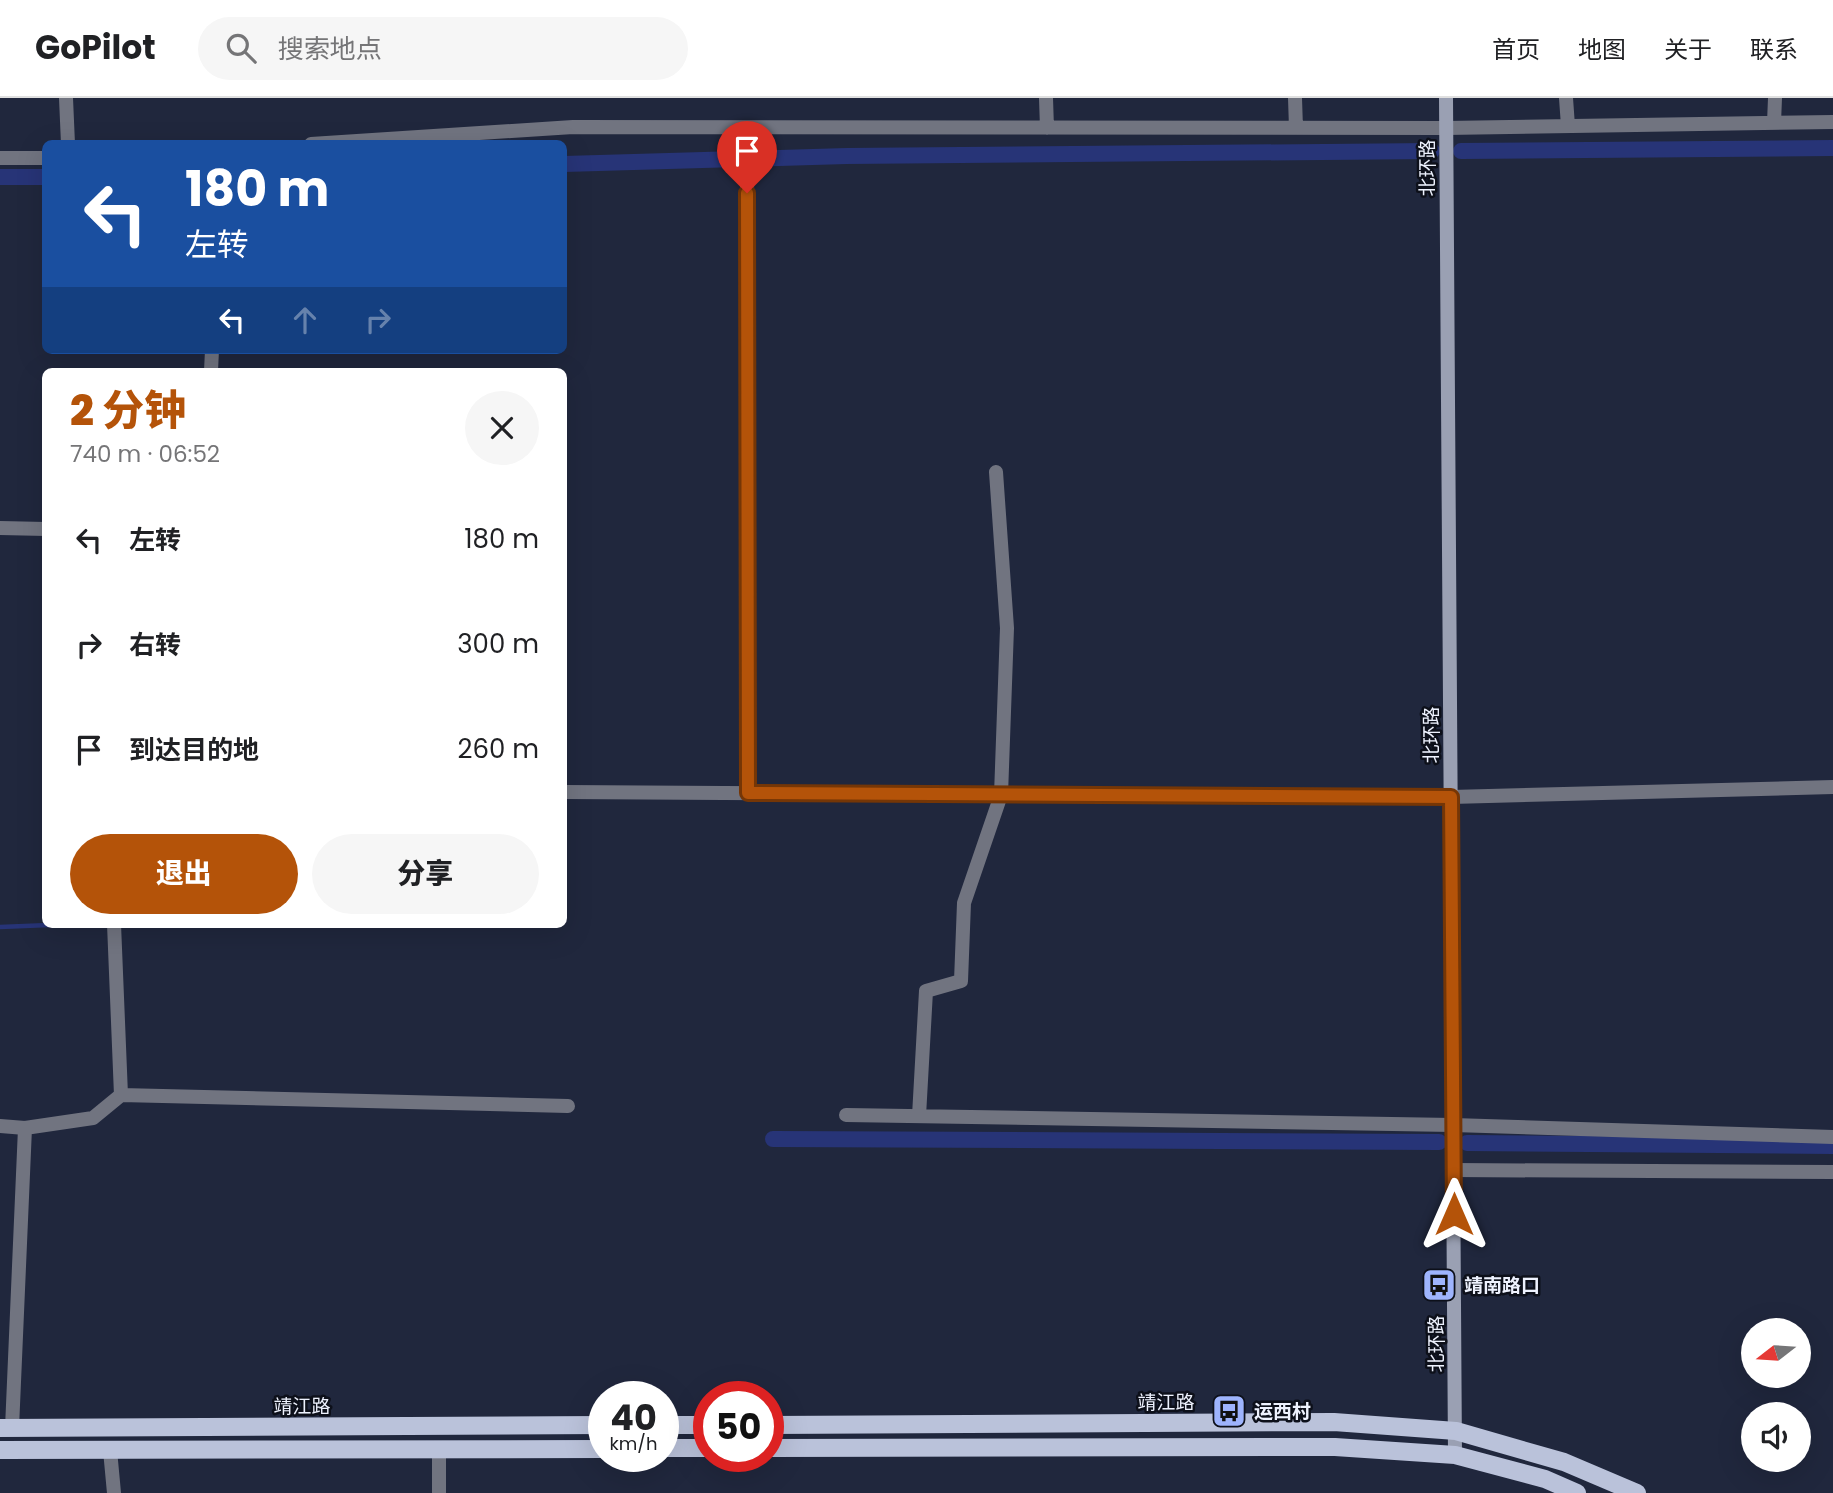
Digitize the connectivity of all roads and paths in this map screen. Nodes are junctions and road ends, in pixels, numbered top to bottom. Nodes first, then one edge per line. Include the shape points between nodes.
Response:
1 (66, 98) edge
2 (1046, 98) edge
3 (1295, 98) edge
4 (1446, 98) edge
5 (1566, 98) edge
6 (1775, 98) edge
7 (1833, 122) edge
8 (1774, 123) junction
9 (1567, 126) junction
10 (747, 128) junction
11 (1047, 128) junction
12 (1296, 128) junction
13 (1446, 128) junction
14 (68, 140) edge
15 (376, 140) edge
16 (0, 158) edge
17 (42, 158) edge
18 (996, 472) dead end
19 (0, 527) edge
20 (42, 529) edge
21 (1833, 787) edge
22 (567, 792) edge
23 (748, 793) junction
24 (1001, 795) junction
25 (1451, 797) junction
26 (114, 928) edge
27 (121, 1095) junction
28 (568, 1106) dead end
29 (846, 1115) dead end
30 (919, 1116) junction
31 (1453, 1125) junction
32 (0, 1126) edge
33 (25, 1128) junction
34 (1833, 1137) edge
35 (1453, 1170) junction
36 (1833, 1172) edge
37 (784, 1424) edge
38 (588, 1425) edge
39 (6, 1428) edge
40 (1456, 1431) junction
41 (784, 1448) edge
42 (439, 1449) junction
43 (588, 1449) edge
44 (0, 1450) edge
45 (110, 1450) junction
46 (1455, 1455) junction
47 (114, 1493) edge
48 (439, 1493) edge
49 (1577, 1493) edge
50 (1637, 1493) edge

1 - 14 street
2 - 11 street
3 - 12 street
4 - 13 main road, 北环路
5 - 9 street
6 - 8 street
7 - 8 street
8 - 9 street
9 - 13 street
10 - 11 street
10 - 15 street via 573,128
10 - 23 street
11 - 12 street
12 - 13 street
13 - 25 main road, 北环路
16 - 17 street
18 - 24 street via 1007,628
19 - 20 street
21 - 25 street
22 - 23 street
23 - 24 street
24 - 25 street
24 - 30 street via 964,903 961,981 926,991
25 - 31 main road, 北环路
26 - 27 street
27 - 28 street
27 - 33 street via 93,1118
29 - 30 street
30 - 31 street
31 - 34 street
31 - 35 main road, 北环路
32 - 33 street
33 - 39 street
35 - 36 street
35 - 40 main road, 北环路
37 - 40 main road, 靖江路 via 1334,1422
38 - 39 main road, 靖江路
40 - 46 main road, 北环路
40 - 50 main road, 靖江路 via 1564,1462
41 - 46 main road via 1335,1447
42 - 43 main road
42 - 45 main road
42 - 48 street
44 - 45 main road
45 - 47 street
46 - 49 main road via 1545,1479

